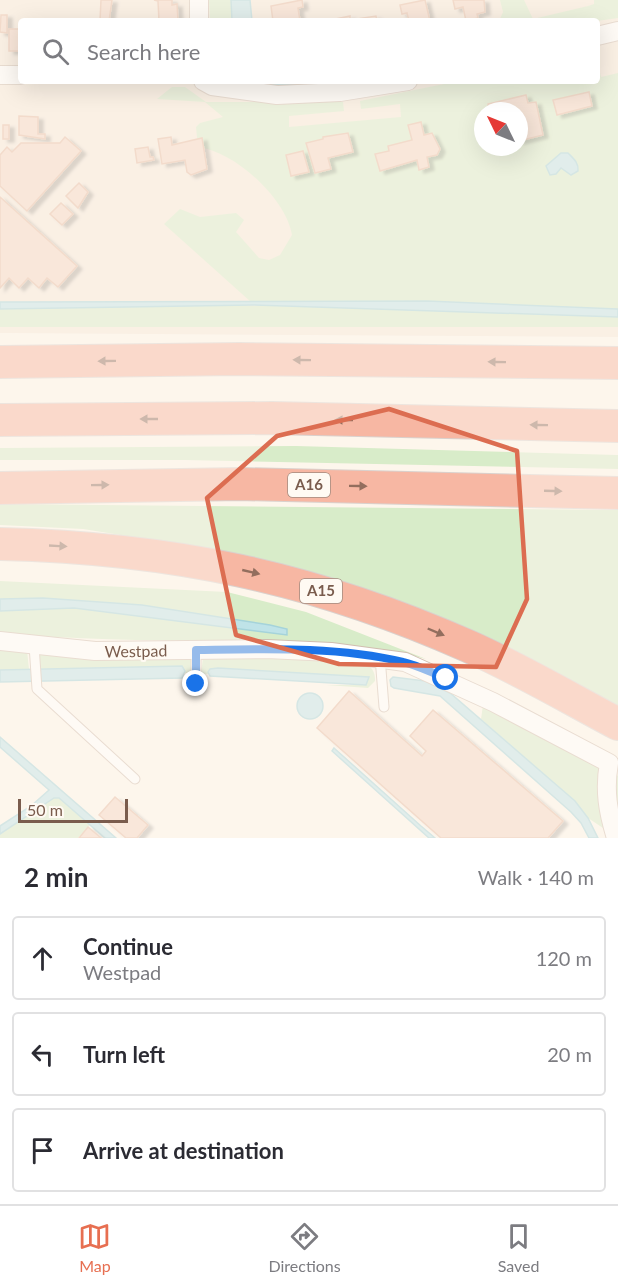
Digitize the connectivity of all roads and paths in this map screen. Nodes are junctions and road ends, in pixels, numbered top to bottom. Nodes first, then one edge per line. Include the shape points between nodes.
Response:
1 (199, 0) edge
2 (199, 18) edge
3 (618, 30) edge
4 (600, 35) edge
5 (0, 75) edge
6 (18, 75) edge
7 (208, 84) edge
8 (389, 84) edge
9 (0, 362) edge
10 (618, 363) edge
11 (0, 420) edge
12 (618, 426) edge
13 (0, 488) edge
14 (618, 493) edge
15 (0, 544) edge
16 (0, 641) edge
17 (34, 645) junction
18 (196, 650) junction
19 (380, 657) junction
20 (196, 684) dead end
21 (384, 707) dead end
22 (618, 724) edge
23 (135, 779) dead end
24 (616, 838) edge

1 - 2 street
3 - 4 street
5 - 6 street
7 - 8 street via 277,95 340,92
10 -> 9 highway via 239,359
12 -> 11 highway via 272,418
13 -> 14 highway, A16 via 240,484
15 -> 22 highway, A15 via 98,548 178,558 294,582 380,610 471,647
16 - 17 street, Westpad
17 - 18 street, Westpad via 94,651
17 - 23 lane via 36,686
18 - 19 street, Westpad via 267,649
18 - 20 lane
19 - 21 lane
19 - 24 street, Westpad via 446,678 609,763 607,808

